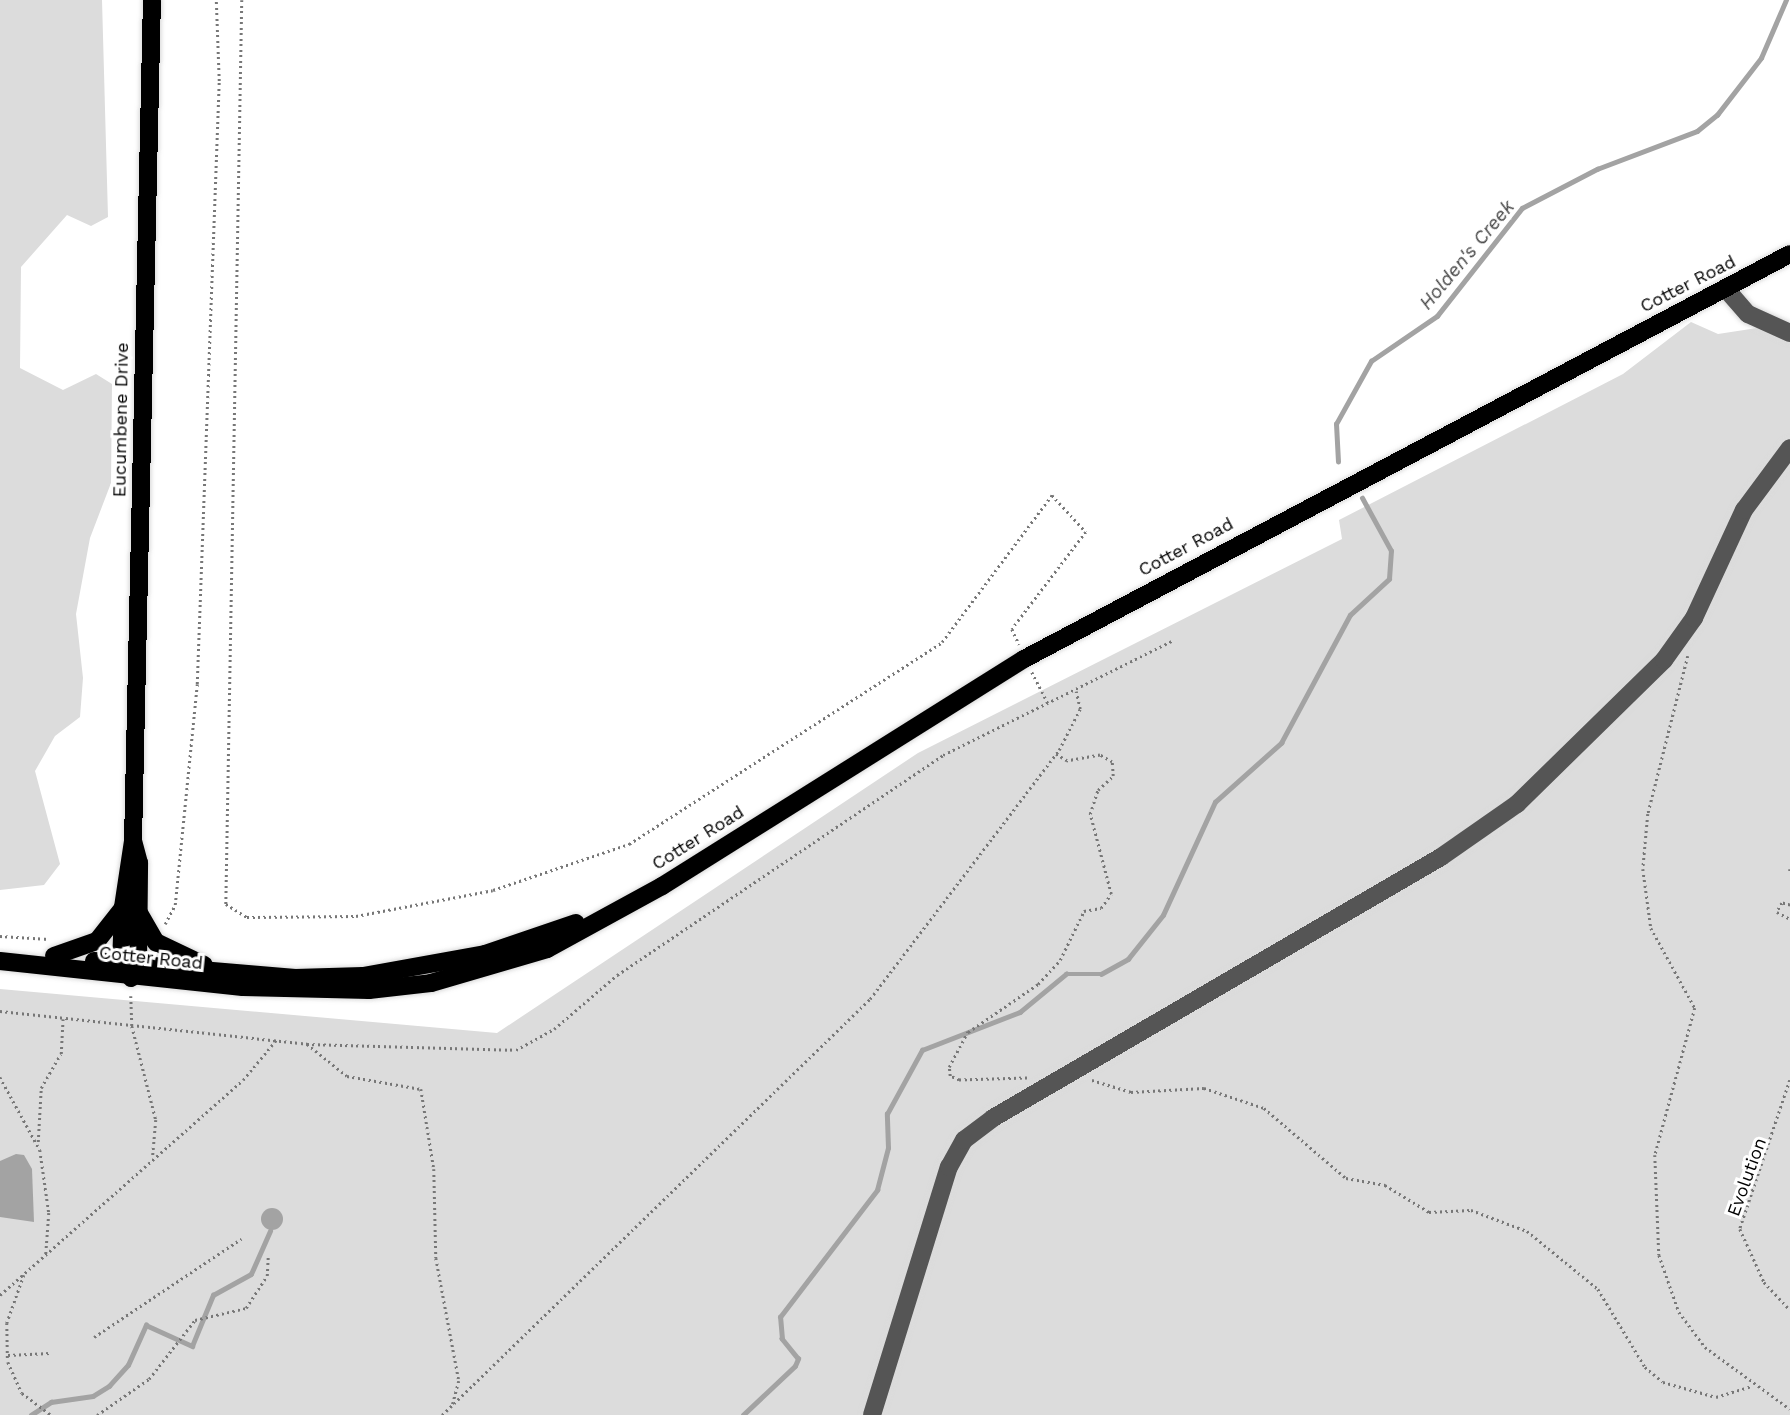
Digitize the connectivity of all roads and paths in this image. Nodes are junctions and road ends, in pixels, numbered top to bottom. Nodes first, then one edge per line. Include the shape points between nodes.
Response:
1 (152, 0) edge
2 (216, 0) edge
3 (242, 0) edge
4 (1790, 254) edge
5 (1726, 289) junction
6 (1790, 333) edge
7 (1790, 448) edge
8 (1694, 618) junction
9 (1172, 641) dead end
10 (1024, 659) junction
11 (1076, 691) junction
12 (1048, 704) junction
13 (1056, 754) junction
14 (1790, 905) edge
15 (619, 909) junction
16 (131, 910) junction
17 (1790, 919) edge
18 (156, 942) junction
19 (0, 949) edge
20 (54, 957) junction
21 (0, 961) edge
22 (130, 970) junction
23 (295, 978) junction
24 (0, 1011) edge
25 (63, 1019) junction
26 (132, 1026) junction
27 (276, 1039) junction
28 (307, 1044) junction
29 (0, 1077) edge
30 (1032, 1077) dead end
31 (1069, 1077) junction
32 (1790, 1080) edge
33 (38, 1144) junction
34 (153, 1159) junction
35 (241, 1239) dead end
36 (46, 1254) junction
37 (268, 1256) dead end
38 (28, 1270) junction
39 (0, 1295) edge
40 (1790, 1310) edge
41 (94, 1337) dead end
42 (50, 1353) dead end
43 (7, 1356) junction
44 (1752, 1386) junction
45 (452, 1405) junction
46 (1790, 1409) edge
47 (51, 1415) edge
48 (97, 1415) edge
49 (442, 1415) edge
50 (872, 1415) edge

1 - 16 main road, Eucumbene Drive
2 - 18 path via 219,81 197,684 175,905
3 - 10 path via 226,904 247,917 356,916 493,890 629,844 942,642 1052,495 1086,533 1012,629
4 - 5 main road, Cotter Road
5 - 6 street via 1748,314
5 - 10 main road, Cotter Road
7 - 8 street via 1744,510
8 - 31 street via 1633,693 1493,822
8 - 44 path via 1682,695 1659,764 1644,843 1651,928 1695,1008 1658,1138 1654,1210 1661,1269 1679,1312 1705,1347
9 - 11 path
10 - 12 path
10 - 15 main road, Cotter Road
11 - 12 path
11 - 13 path via 1081,699 1076,721
12 - 28 path via 998,724 915,773 617,975 527,1046 482,1052
13 - 30 path via 1068,761 1100,755 1112,762 1113,776 1098,790 1090,814 1110,883 1109,901 1084,911 1060,960 1028,992 968,1032 949,1067 959,1080
13 - 45 path via 870,999
14 - 17 path via 1782,904 1777,912
15 - 22 main road, Cotter Road via 547,949 431,983 286,991
15 - 23 main road, Cotter Road via 430,966
16 - 18 main road
16 - 20 main road via 97,940
16 - 22 main road, Eucumbene Drive
18 - 23 main road via 194,964
19 - 20 main road, Cotter Road
20 - 22 main road, Cotter Road
21 - 22 main road, Cotter Road
22 - 23 main road, Cotter Road
22 - 26 path
24 - 25 path
25 - 26 path
25 - 33 path via 61,1054 41,1088
26 - 27 path
26 - 34 path via 156,1120
27 - 28 path
27 - 34 path via 266,1058
28 - 45 path via 347,1076 421,1089 435,1169 436,1258 460,1381
29 - 33 path
31 - 44 path via 1130,1092 1204,1088 1264,1108 1346,1178 1385,1185 1429,1212 1472,1210 1527,1231 1598,1289 1646,1367 1663,1382 1716,1397
31 - 50 street via 993,1118 956,1153
32 - 40 path, Evolution via 1740,1229 1763,1282
33 - 36 path via 50,1213
34 - 36 path
35 - 41 path
36 - 38 path
37 - 48 path via 265,1281 246,1308 195,1320 149,1379
38 - 39 path
38 - 43 path via 13,1296
42 - 43 path
43 - 47 path via 22,1393
44 - 46 path
45 - 49 path

